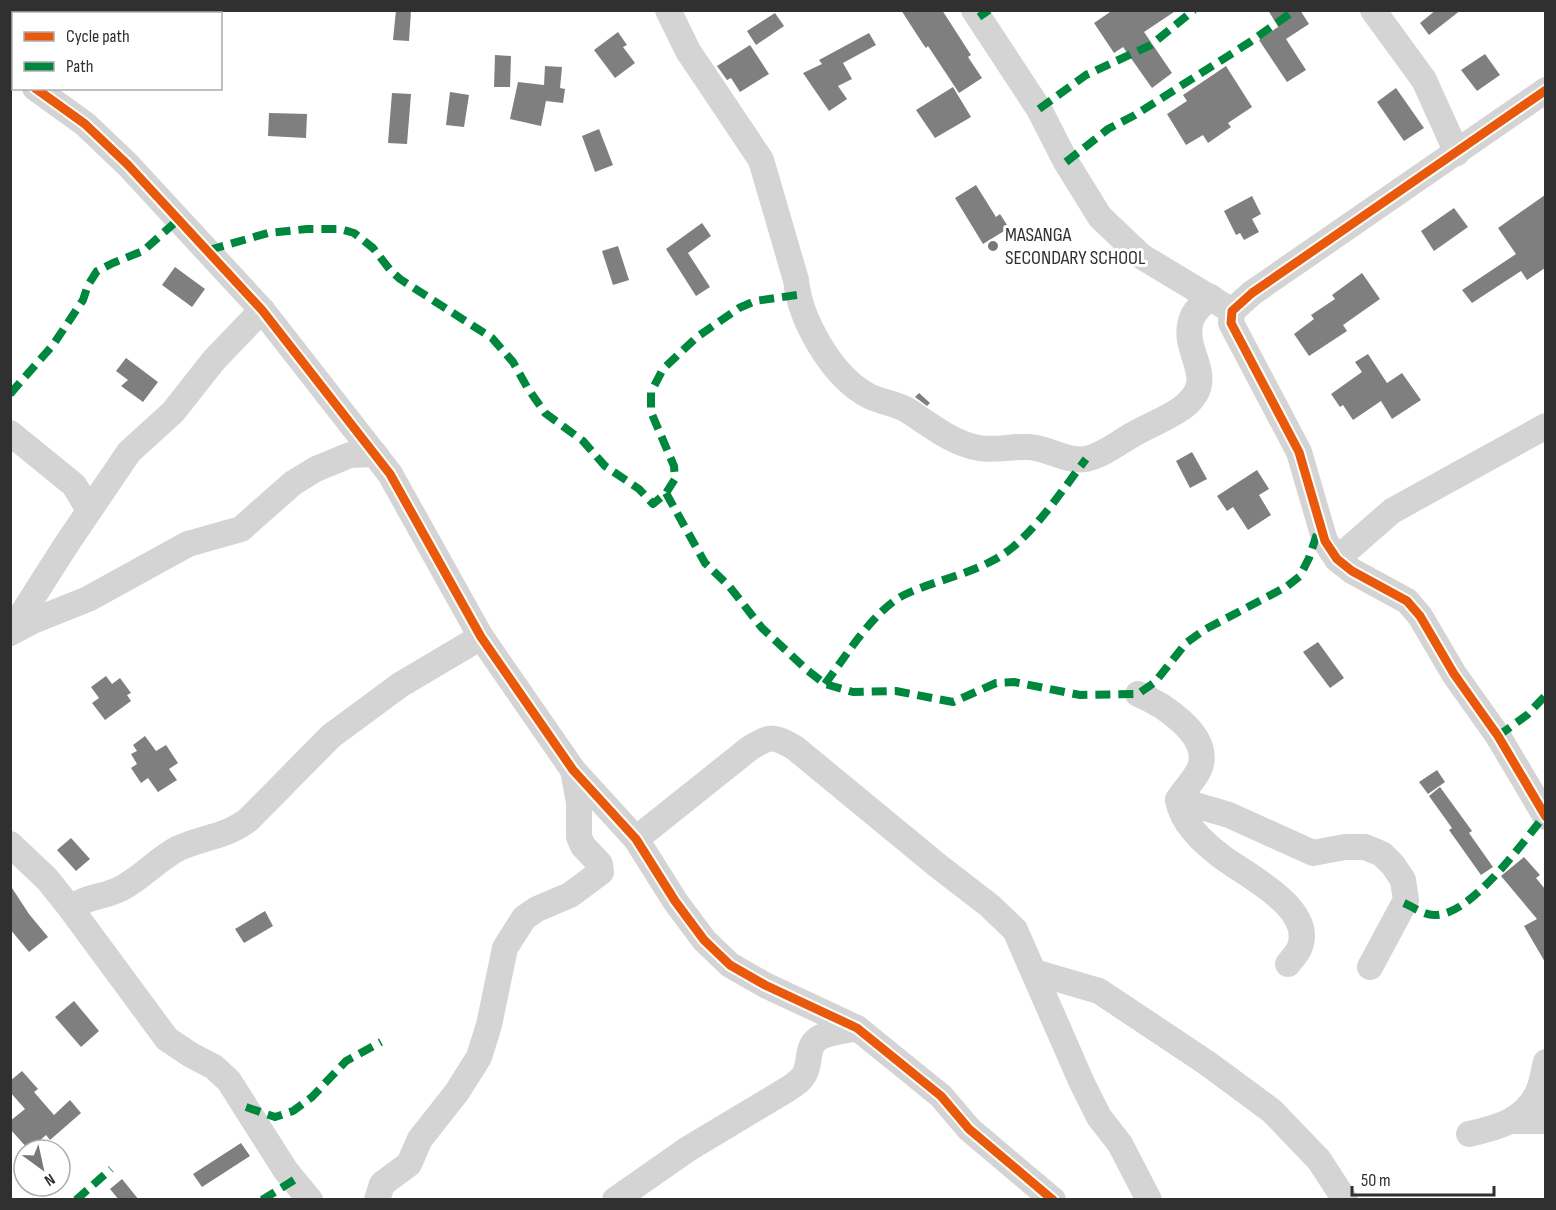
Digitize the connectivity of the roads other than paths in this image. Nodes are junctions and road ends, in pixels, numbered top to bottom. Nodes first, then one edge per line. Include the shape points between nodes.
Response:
1 (668, 10) edge
2 (974, 10) edge
3 (1373, 10) edge
4 (684, 22) edge
5 (39, 90) edge
6 (1545, 90) edge
7 (1457, 153) junction
8 (1222, 304) junction
9 (262, 310) junction
10 (1545, 426) edge
11 (10, 433) edge
12 (375, 454) junction
13 (89, 510) junction
14 (1337, 558) junction
15 (10, 633) edge
16 (481, 637) junction
17 (1138, 694) dead end
18 (573, 770) junction
19 (1178, 800) junction
20 (1545, 817) edge
21 (636, 839) junction
22 (10, 844) edge
23 (71, 909) junction
24 (1288, 964) dead end
25 (1370, 967) dead end
26 (1034, 972) junction
27 (857, 1028) junction
28 (1545, 1062) edge
29 (1511, 1121) junction
30 (1545, 1121) edge
31 (1469, 1134) dead end
32 (310, 1200) edge
33 (377, 1200) edge
34 (615, 1200) edge
35 (1053, 1200) edge
36 (1149, 1200) edge
37 (1345, 1200) edge

1 - 4 street
2 - 8 street via 1039,109 1100,217 1141,256
3 - 7 street via 1424,80
4 - 8 street via 688,51 761,160 809,327 848,381 868,396 903,408 954,439 979,448 1029,447 1068,459 1086,459 1183,407 1198,391 1199,368 1189,335 1191,319 1199,307
5 - 9 street via 85,124 128,165
6 - 7 street
7 - 8 street via 1252,293
8 - 14 street via 1299,452 1325,541
9 - 12 street
9 - 13 street via 214,360 173,412 129,452
10 - 14 street via 1392,511
11 - 13 street via 74,485
12 - 15 street via 350,455 316,469 293,483 242,529 188,544 88,599
12 - 16 street
13 - 15 street
14 - 20 street via 1352,571 1407,601 1420,616
16 - 18 street
16 - 23 street via 400,685 331,736 238,828 179,849 126,886
17 - 19 street via 1182,720 1200,753 1201,764
18 - 21 street
18 - 33 street via 579,803 579,837 600,864 601,872 570,895 524,918 505,948 479,1057 420,1139 409,1164 382,1185
19 - 24 street via 1188,825 1221,856 1262,882 1293,913 1301,936 1299,949
19 - 25 street via 1229,815 1314,853 1365,847 1382,854 1403,880 1406,900
21 - 26 street via 750,748 766,738 778,738 990,906 1016,930
21 - 27 street via 704,940 730,965
22 - 23 street via 47,879
23 - 32 street via 167,1039 214,1067 229,1081 286,1171
26 - 36 street via 1099,1117 1120,1144
26 - 37 street via 1099,991 1207,1063 1272,1111 1319,1160
27 - 34 street via 819,1038 809,1050 804,1076 794,1085 688,1149
27 - 35 street via 941,1096 969,1129
28 - 29 street via 1538,1094 1523,1114
29 - 30 street
29 - 31 street

